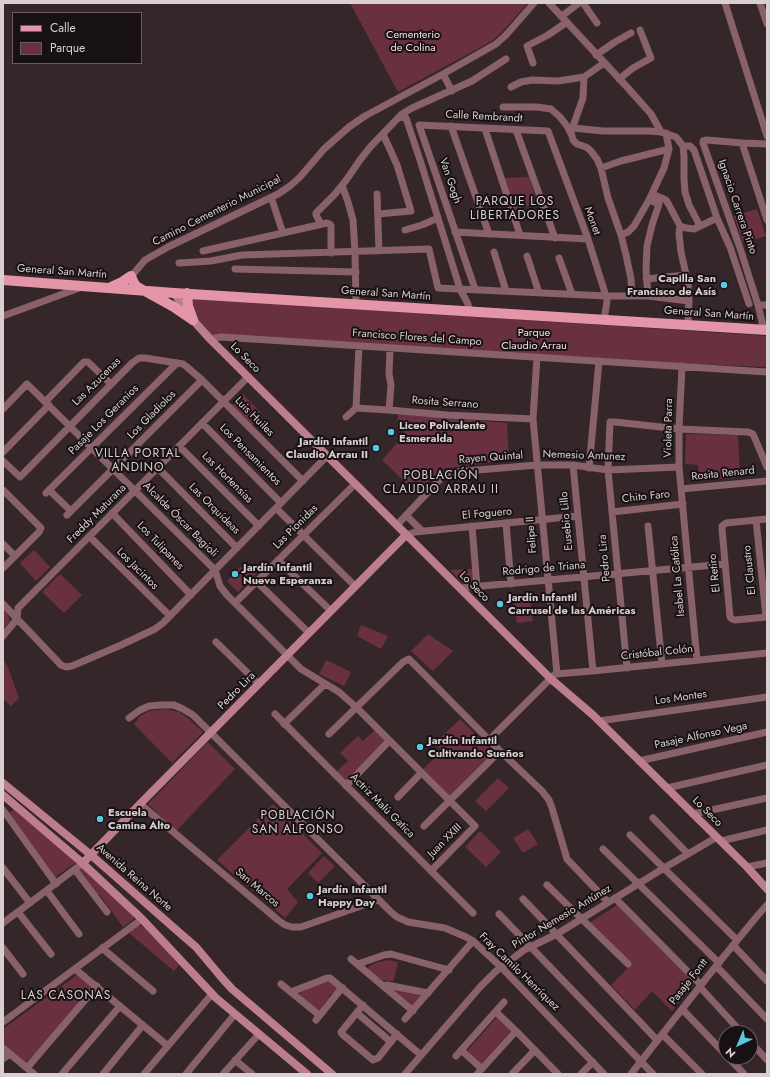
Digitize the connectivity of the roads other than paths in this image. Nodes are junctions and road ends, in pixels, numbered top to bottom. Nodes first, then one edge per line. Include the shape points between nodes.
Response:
1 (534, 3) edge
2 (549, 3) edge
3 (578, 3) edge
4 (583, 3) edge
5 (725, 3) edge
6 (760, 3) edge
7 (562, 16) junction
8 (567, 22) junction
9 (597, 22) dead end
10 (767, 24) edge
11 (640, 30) dead end
12 (631, 33) dead end
13 (596, 55) junction
14 (506, 59) dead end
15 (533, 63) dead end
16 (604, 63) junction
17 (443, 74) junction
18 (584, 77) junction
19 (620, 78) junction
20 (511, 87) dead end
21 (452, 91) junction
22 (503, 107) dead end
23 (399, 117) junction
24 (419, 125) joint
25 (450, 126) junction
26 (485, 128) junction
27 (516, 130) junction
28 (548, 131) joint
29 (572, 131) junction
30 (664, 133) junction
31 (383, 134) junction
32 (767, 136) edge
33 (742, 143) junction
34 (767, 144) edge
35 (683, 146) junction
36 (669, 149) junction
37 (601, 168) junction
38 (342, 185) junction
39 (377, 194) dead end
40 (271, 197) junction
41 (651, 197) junction
42 (378, 214) junction
43 (438, 218) junction
44 (717, 218) junction
45 (767, 220) edge
46 (321, 224) junction
47 (680, 226) junction
48 (700, 226) junction
49 (405, 230) dead end
50 (455, 232) junction
51 (283, 233) junction
52 (489, 234) junction
53 (520, 235) junction
54 (621, 235) junction
55 (555, 238) junction
56 (588, 240) junction
57 (202, 251) dead end
58 (379, 251) junction
59 (355, 252) junction
60 (494, 252) dead end
61 (331, 253) junction
62 (527, 256) dead end
63 (560, 258) dead end
64 (179, 262) dead end
65 (235, 269) dead end
66 (356, 272) junction
67 (686, 275) junction
68 (131, 276) junction
69 (646, 279) junction
70 (3, 280) edge
71 (85, 286) junction
72 (110, 288) junction
73 (125, 288) junction
74 (460, 289) junction
75 (143, 290) junction
76 (475, 290) junction
77 (506, 291) junction
78 (539, 292) junction
79 (174, 293) junction
80 (187, 293) junction
81 (572, 294) junction
82 (606, 296) junction
83 (632, 296) junction
84 (648, 296) junction
85 (689, 301) junction
86 (356, 304) junction
87 (749, 304) dead end
88 (758, 305) junction
89 (767, 305) edge
90 (470, 312) junction
91 (3, 316) edge
92 (193, 320) junction
93 (604, 320) junction
94 (688, 325) junction
95 (766, 330) edge
96 (210, 339) junction
97 (359, 346) junction
98 (390, 348) junction
99 (537, 357) junction
100 (599, 361) junction
101 (177, 363) junction
102 (682, 366) junction
103 (767, 372) edge
104 (248, 377) junction
105 (202, 380) junction
106 (111, 384) junction
107 (224, 402) junction
108 (47, 403) junction
109 (356, 408) junction
110 (3, 409) edge
111 (389, 410) junction
112 (346, 417) dead end
113 (533, 419) junction
114 (202, 423) junction
115 (70, 426) junction
116 (679, 429) junction
117 (179, 446) junction
118 (92, 448) junction
119 (3, 452) edge
120 (327, 456) junction
121 (3, 461) edge
122 (537, 465) junction
123 (573, 465) junction
124 (679, 467) junction
125 (767, 467) edge
126 (158, 468) junction
127 (589, 468) junction
128 (113, 469) junction
129 (608, 470) junction
130 (303, 481) junction
131 (767, 481) edge
132 (355, 484) junction
133 (681, 489) junction
134 (3, 490) edge
135 (135, 491) junction
136 (683, 504) junction
137 (279, 506) junction
138 (612, 512) junction
139 (69, 513) joint
140 (112, 514) junction
141 (406, 516) junction
142 (578, 516) junction
143 (767, 519) edge
144 (542, 520) junction
145 (756, 520) junction
146 (506, 523) junction
147 (396, 525) junction
148 (259, 526) junction
149 (472, 526) junction
150 (648, 526) dead end
151 (422, 531) junction
152 (303, 535) junction
153 (406, 535) junction
154 (90, 536) junction
155 (3, 544) edge
156 (237, 548) junction
157 (15, 556) junction
158 (278, 560) junction
159 (725, 564) junction
160 (689, 567) junction
161 (3, 568) edge
162 (215, 570) junction
163 (653, 570) junction
164 (618, 574) junction
165 (584, 577) junction
166 (548, 580) junction
167 (256, 581) junction
168 (511, 584) junction
169 (355, 586) junction
170 (477, 587) junction
171 (460, 588) junction
172 (191, 595) junction
173 (234, 603) junction
174 (3, 604) edge
175 (331, 611) junction
176 (170, 616) junction
177 (766, 617) edge
178 (17, 619) junction
179 (309, 633) junction
180 (3, 636) edge
181 (216, 642) dead end
182 (767, 653) edge
183 (287, 655) junction
184 (697, 660) junction
185 (662, 664) junction
186 (627, 668) junction
187 (593, 671) junction
188 (554, 676) junction
189 (259, 684) junction
190 (325, 684) junction
191 (767, 697) edge
192 (356, 707) junction
193 (275, 714) dead end
194 (130, 718) dead end
195 (599, 721) junction
196 (284, 724) junction
197 (211, 732) junction
198 (767, 732) edge
199 (329, 734) dead end
200 (489, 740) junction
201 (389, 741) junction
202 (500, 751) junction
203 (639, 761) junction
204 (767, 765) edge
205 (421, 773) junction
206 (3, 783) edge
207 (346, 786) junction
208 (666, 788) junction
209 (3, 796) edge
210 (398, 797) dead end
211 (20, 798) junction
212 (767, 798) edge
213 (449, 801) junction
214 (12, 803) junction
215 (140, 804) junction
216 (3, 810) edge
217 (694, 814) junction
218 (653, 818) dead end
219 (424, 826) dead end
220 (767, 830) edge
221 (630, 834) dead end
222 (719, 839) junction
223 (603, 849) dead end
224 (688, 854) junction
225 (91, 855) junction
226 (83, 863) junction
227 (767, 863) edge
228 (747, 867) junction
229 (3, 868) edge
230 (664, 868) junction
231 (75, 870) junction
232 (431, 871) junction
233 (56, 884) junction
234 (547, 884) dead end
235 (638, 884) junction
236 (767, 889) edge
237 (47, 891) junction
238 (615, 898) junction
239 (523, 899) dead end
240 (378, 900) junction
241 (608, 902) junction
242 (30, 903) junction
243 (767, 905) edge
244 (18, 912) junction
245 (107, 912) dead end
246 (473, 913) dead end
247 (499, 914) dead end
248 (582, 918) junction
249 (142, 919) junction
250 (3, 923) edge
251 (79, 934) dead end
252 (557, 934) junction
253 (473, 941) junction
254 (735, 943) junction
255 (530, 947) junction
256 (3, 948) edge
257 (102, 948) junction
258 (51, 954) dead end
259 (351, 959) dead end
260 (358, 964) junction
261 (628, 964) dead end
262 (718, 964) junction
263 (75, 968) junction
264 (502, 968) junction
265 (449, 970) junction
266 (23, 974) dead end
267 (767, 981) edge
268 (281, 984) dead end
269 (97, 986) junction
270 (383, 986) junction
271 (700, 986) junction
272 (343, 988) junction
273 (153, 991) dead end
274 (291, 992) junction
275 (428, 993) junction
276 (212, 994) junction
277 (504, 1002) dead end
278 (363, 1005) junction
279 (120, 1006) junction
280 (682, 1009) junction
281 (413, 1010) junction
282 (496, 1012) junction
283 (357, 1013) junction
284 (235, 1014) junction
285 (405, 1019) dead end
286 (767, 1020) edge
287 (3, 1022) edge
288 (144, 1025) junction
289 (735, 1025) edge
290 (516, 1031) junction
291 (258, 1034) junction
292 (397, 1034) junction
293 (662, 1034) junction
294 (657, 1040) junction
295 (391, 1042) junction
296 (168, 1046) junction
297 (718, 1047) edge
298 (3, 1048) edge
299 (461, 1050) junction
300 (535, 1050) junction
301 (758, 1050) edge
302 (10, 1054) junction
303 (421, 1055) junction
304 (456, 1056) dead end
305 (3, 1059) edge
306 (235, 1060) junction
307 (767, 1060) edge
308 (641, 1061) junction
309 (593, 1062) junction
310 (736, 1065) edge
311 (27, 1068) junction
312 (479, 1071) edge
313 (515, 1073) edge
314 (34, 1074) edge
315 (62, 1074) edge
316 (103, 1074) edge
317 (144, 1074) edge
318 (186, 1074) edge
319 (223, 1074) edge
320 (252, 1074) edge
321 (307, 1074) edge
322 (332, 1074) edge
323 (405, 1074) edge
324 (558, 1074) edge
325 (581, 1074) edge
326 (604, 1074) edge
327 (631, 1074) edge
328 (653, 1074) edge
329 (702, 1074) edge
330 (744, 1074) edge

1 - 17 street, Camino Cementerio Municipal via 496,44
2 - 7 street
3 - 7 street
4 - 9 street
5 - 32 street
6 - 10 street
7 - 8 street
8 - 13 street
8 - 15 street via 527,46
11 - 19 street via 651,58
12 - 13 street
13 - 16 street
14 - 21 street
16 - 18 street
16 - 19 street
17 - 21 street
17 - 40 street, Camino Cementerio Municipal via 357,121 332,141 295,182
18 - 20 street via 558,81 527,81
18 - 29 street via 583,98
19 - 30 street
21 - 23 street via 409,109
22 - 29 street via 536,106 552,109
23 - 31 street
23 - 43 street via 406,118
24 - 25 street, Calle Rembrandt
24 - 50 street, Van Gogh
25 - 26 street, Calle Rembrandt
25 - 52 street
26 - 27 street, Calle Rembrandt
26 - 53 street
27 - 28 street, Calle Rembrandt
27 - 55 street
28 - 56 street, Monet
29 - 30 street
29 - 37 street via 575,141 590,150
30 - 35 street via 676,137
30 - 36 street
31 - 38 street
31 - 42 street via 397,166 411,211
33 - 34 street
33 - 45 street
33 - 88 street, Ignacio Carrera Pinto via 707,140 703,144
35 - 44 street via 690,146 695,152
35 - 48 street via 685,192
36 - 37 street
36 - 41 street
37 - 54 street
38 - 46 street via 316,213
38 - 59 street via 353,220
39 - 42 street
40 - 51 street
40 - 68 street, Camino Cementerio Municipal via 168,247 145,260
41 - 47 street via 662,198 668,202
41 - 54 street via 632,228
41 - 69 street via 659,204 648,240
42 - 58 street
43 - 49 street
43 - 74 street
44 - 48 street
44 - 87 street
46 - 51 street
46 - 61 street via 330,225
47 - 48 street via 691,229
47 - 67 street
50 - 52 street
50 - 76 street, Van Gogh
51 - 57 street
52 - 53 street
53 - 55 street
54 - 83 street via 629,267
55 - 56 street
56 - 82 street, Monet
58 - 59 street
58 - 74 street via 430,249 438,288
59 - 61 street
59 - 66 street
60 - 77 street
61 - 64 street via 242,255 211,261
62 - 78 street
63 - 81 street
65 - 66 street
66 - 86 street
67 - 69 street
67 - 85 street
68 - 72 main road
68 - 73 street, Camino Cementerio Municipal
68 - 75 main road via 136,286
69 - 84 street
70 - 71 main road, General San Martín
71 - 72 main road, General San Martín
71 - 91 street
72 - 73 main road, General San Martín
73 - 75 main road, General San Martín
74 - 76 street
74 - 90 street
75 - 79 main road, General San Martín
75 - 92 main road
76 - 77 street
77 - 78 street
78 - 81 street
79 - 80 main road, General San Martín
79 - 92 street, Lo Seco
80 - 86 main road, General San Martín
80 - 92 main road
81 - 82 street
82 - 83 street
82 - 93 street, Monet
83 - 84 street
84 - 85 street
85 - 94 street
86 - 90 main road, General San Martín
88 - 89 street
88 - 95 street, Ignacio Carrera Pinto
90 - 93 main road, General San Martín
92 - 96 street, Lo Seco
93 - 94 main road, General San Martín
94 - 95 main road, General San Martín
96 - 97 street, Francisco Flores del Campo via 220,337
96 - 104 street, Lo Seco
97 - 98 street, Francisco Flores del Campo
97 - 109 street
98 - 99 street, Francisco Flores del Campo
98 - 111 street
99 - 100 street, Francisco Flores del Campo
99 - 113 street, Felipe II
100 - 102 street, Francisco Flores del Campo
100 - 127 street
101 - 105 street, Las Azucenas via 183,364
101 - 106 street, Las Azucenas via 139,358
101 - 118 street, Pasaje Los Geranios
102 - 103 street, Francisco Flores del Campo
102 - 116 street, Violeta Parra
104 - 107 street, Freddy Maturana
104 - 120 street, Lo Seco
105 - 107 street, Las Azucenas
105 - 128 street, Los Gladiolos
106 - 108 street via 89,363 84,362
106 - 115 street, Las Azucenas
107 - 114 street, Freddy Maturana
107 - 130 street, Luis Huiles
108 - 110 street, Alcalde Óscar Bagioli via 27,384
108 - 115 street, Alcalde Óscar Bagioli
108 - 119 street
109 - 111 street, Rosita Serrano
109 - 112 street
111 - 113 street, Rosita Serrano
113 - 122 street, Felipe II
114 - 117 street, Freddy Maturana
114 - 137 street, Los Pensamientos
115 - 118 street, Alcalde Óscar Bagioli
115 - 121 street, Las Azucenas via 20,477
116 - 124 street, Violeta Parra
116 - 125 street via 753,434
116 - 129 street, Pedro Lira via 610,422
117 - 126 street, Freddy Maturana
117 - 148 street, Las Hortensias
118 - 128 street, Alcalde Óscar Bagioli
118 - 139 street, Pasaje Los Geranios via 48,491
120 - 130 street
120 - 132 street, Lo Seco
122 - 123 street, Nemesio Antunez
122 - 141 street, Rayen Quintal via 444,475
122 - 144 street, Felipe II
123 - 127 street, Nemesio Antunez
123 - 142 street, Eusebio Lillo
124 - 129 street, Nemesio Antunez
124 - 133 street, Violeta Parra
126 - 135 street, Freddy Maturana
126 - 156 street, Las Orquídeas
127 - 129 street, Nemesio Antunez
128 - 135 street, Alcalde Óscar Bagioli
128 - 139 street, Los Gladiolos
129 - 138 street, Pedro Lira
130 - 137 street
131 - 133 street, Rosita Renard
132 - 147 street, Lo Seco
132 - 152 street, Las Pionidas
133 - 136 street, Isabel La Católica
134 - 157 street via 41,528
135 - 140 street, Freddy Maturana
135 - 162 street, Alcalde Óscar Bagioli
136 - 138 street, Chito Faro
136 - 160 street, Isabel La Católica
137 - 148 street
137 - 152 street, Los Pensamientos
138 - 164 street, Pedro Lira
140 - 154 street, Freddy Maturana
140 - 172 street, Los Tulipanes
141 - 147 street, Rayen Quintal
141 - 151 street
142 - 144 street, El Foguero
142 - 165 street, Eusebio Lillo
143 - 145 street
144 - 146 street, El Foguero
144 - 166 street, Felipe II
145 - 159 street, El Retiro via 723,524
145 - 177 street, El Claustro
146 - 149 street, El Foguero
146 - 168 street
147 - 153 street, Lo Seco
148 - 156 street
149 - 151 street, El Foguero
149 - 170 street
150 - 163 street
151 - 153 street, El Foguero
152 - 158 street, Las Pionidas
152 - 169 street, Los Pensamientos
153 - 169 street, Pedro Lira
153 - 171 street, Lo Seco
154 - 176 street, Los Jacintos
154 - 178 street, Freddy Maturana via 18,608
155 - 157 street
156 - 162 street
157 - 161 street
158 - 167 street, Las Pionidas
158 - 175 street
159 - 160 street, Rodrigo de Triana
159 - 177 street, El Retiro via 732,619
160 - 163 street, Rodrigo de Triana
160 - 184 street, Isabel La Católica
162 - 172 street
162 - 173 street via 220,586
163 - 164 street, Rodrigo de Triana
163 - 185 street
164 - 165 street, Rodrigo de Triana
164 - 186 street, Pedro Lira
165 - 166 street, Rodrigo de Triana
165 - 187 street, Eusebio Lillo
166 - 168 street, Rodrigo de Triana
166 - 188 street, Felipe II
167 - 173 street, Las Pionidas
167 - 179 street
168 - 170 street, Rodrigo de Triana
169 - 175 street, Pedro Lira
170 - 171 street, Rodrigo de Triana
171 - 188 street, Lo Seco
172 - 176 street
173 - 183 street
174 - 178 street
175 - 179 street, Pedro Lira
176 - 178 street via 155,629 66,667 61,665
178 - 180 street, Freddy Maturana
179 - 183 street, Pedro Lira
181 - 189 street
182 - 184 street, Cristóbal Colón
183 - 189 street, Pedro Lira
183 - 190 street via 301,669
184 - 185 street, Cristóbal Colón
185 - 186 street, Cristóbal Colón
186 - 187 street, Cristóbal Colón
187 - 188 street, Cristóbal Colón
188 - 195 street, Lo Seco
188 - 200 street
189 - 197 street, Pedro Lira
190 - 192 street
190 - 196 street
191 - 195 street, Los Montes
192 - 199 street
192 - 200 street via 409,659
192 - 201 street
193 - 196 street, Actriz Malú Gatica
194 - 197 street, Fray Camilo Henríquez via 149,706 174,705 193,715
195 - 203 street, Lo Seco
196 - 207 street, Actriz Malú Gatica
197 - 215 street, Pedro Lira
197 - 240 street, Fray Camilo Henríquez
198 - 203 street, Pasaje Alfonso Vega
200 - 202 street
201 - 205 street
201 - 207 street
202 - 213 street
202 - 241 street via 542,791 552,808 567,859
203 - 208 street, Lo Seco
204 - 208 street
205 - 210 street
205 - 213 street
206 - 211 street, Avenida Reina Norte
207 - 232 street, Actriz Malú Gatica
208 - 217 street, Lo Seco
209 - 214 street, Avenida Reina Norte
211 - 214 street
211 - 225 street, Avenida Reina Norte
212 - 217 street
213 - 219 street
213 - 232 street, Juan XXIII via 475,826
214 - 216 street
214 - 226 street, Avenida Reina Norte
215 - 225 street, Pedro Lira
215 - 240 street, San Marcos via 285,925 301,927
216 - 233 street
217 - 222 street, Lo Seco
218 - 224 street
220 - 222 street, Pintor Nemesio Antúnez
221 - 230 street
222 - 224 street, Pintor Nemesio Antúnez
222 - 228 street, Lo Seco
223 - 235 street
224 - 230 street, Pintor Nemesio Antúnez
225 - 226 street, Pedro Lira
225 - 322 street, Avenida Reina Norte via 196,947 242,998
226 - 231 street
226 - 249 street, Avenida Reina Norte
227 - 228 street
228 - 236 street, Lo Seco
229 - 242 street
230 - 235 street, Pintor Nemesio Antúnez
230 - 254 street
231 - 233 street
231 - 245 street
232 - 246 street, Actriz Malú Gatica
233 - 237 street
234 - 248 street
235 - 238 street, Pintor Nemesio Antúnez
235 - 262 street
237 - 242 street
237 - 251 street
238 - 241 street, Pintor Nemesio Antúnez
238 - 271 street
239 - 252 street
240 - 253 street, Fray Camilo Henríquez via 402,920 445,928
241 - 248 street, Pintor Nemesio Antúnez
242 - 244 street
243 - 254 street, Pasaje Fontt
244 - 250 street
244 - 258 street
247 - 255 street
248 - 252 street, Pintor Nemesio Antúnez
248 - 261 street
249 - 257 street
249 - 276 street, Avenida Reina Norte
252 - 255 street, Pintor Nemesio Antúnez
252 - 294 street
253 - 264 street, Fray Camilo Henríquez
253 - 265 street
254 - 262 street, Pasaje Fontt
254 - 267 street
255 - 264 street, Pintor Nemesio Antúnez
255 - 308 street
256 - 266 street
257 - 263 street
257 - 273 street
259 - 260 street
260 - 265 street via 391,954
260 - 270 street
262 - 271 street, Pasaje Fontt
262 - 286 street
263 - 269 street
263 - 287 street
264 - 303 street, Pintor Nemesio Antúnez via 480,987
264 - 309 street, Fray Camilo Henríquez
265 - 275 street
268 - 274 street
269 - 279 street
269 - 311 street
270 - 275 street
270 - 281 street
271 - 280 street, Pasaje Fontt
271 - 289 street
272 - 274 street via 327,978
272 - 274 street via 318,1018
272 - 278 street
275 - 281 street
276 - 284 street, Avenida Reina Norte
276 - 296 street
277 - 282 street
278 - 283 street
278 - 292 street
279 - 288 street
279 - 315 street
280 - 293 street, Pasaje Fontt
280 - 297 street
281 - 285 street
282 - 290 street
282 - 299 street
283 - 295 street
283 - 295 street via 341,1032 347,1039 373,1060 378,1058
284 - 291 street, Avenida Reina Norte
284 - 318 street
288 - 296 street
288 - 316 street
290 - 300 street
290 - 312 street
291 - 306 street
291 - 321 street, Avenida Reina Norte
292 - 295 street
292 - 303 street
293 - 294 street, Pasaje Fontt
293 - 329 street
294 - 308 street, Pasaje Fontt
296 - 317 street
298 - 302 street
299 - 304 street
299 - 312 street
300 - 313 street
300 - 324 street
301 - 307 street
302 - 305 street
302 - 311 street
303 - 323 street, Pintor Nemesio Antúnez
306 - 319 street
306 - 320 street
308 - 327 street, Pasaje Fontt
308 - 328 street
309 - 325 street
309 - 326 street, Fray Camilo Henríquez
310 - 330 street
311 - 314 street

